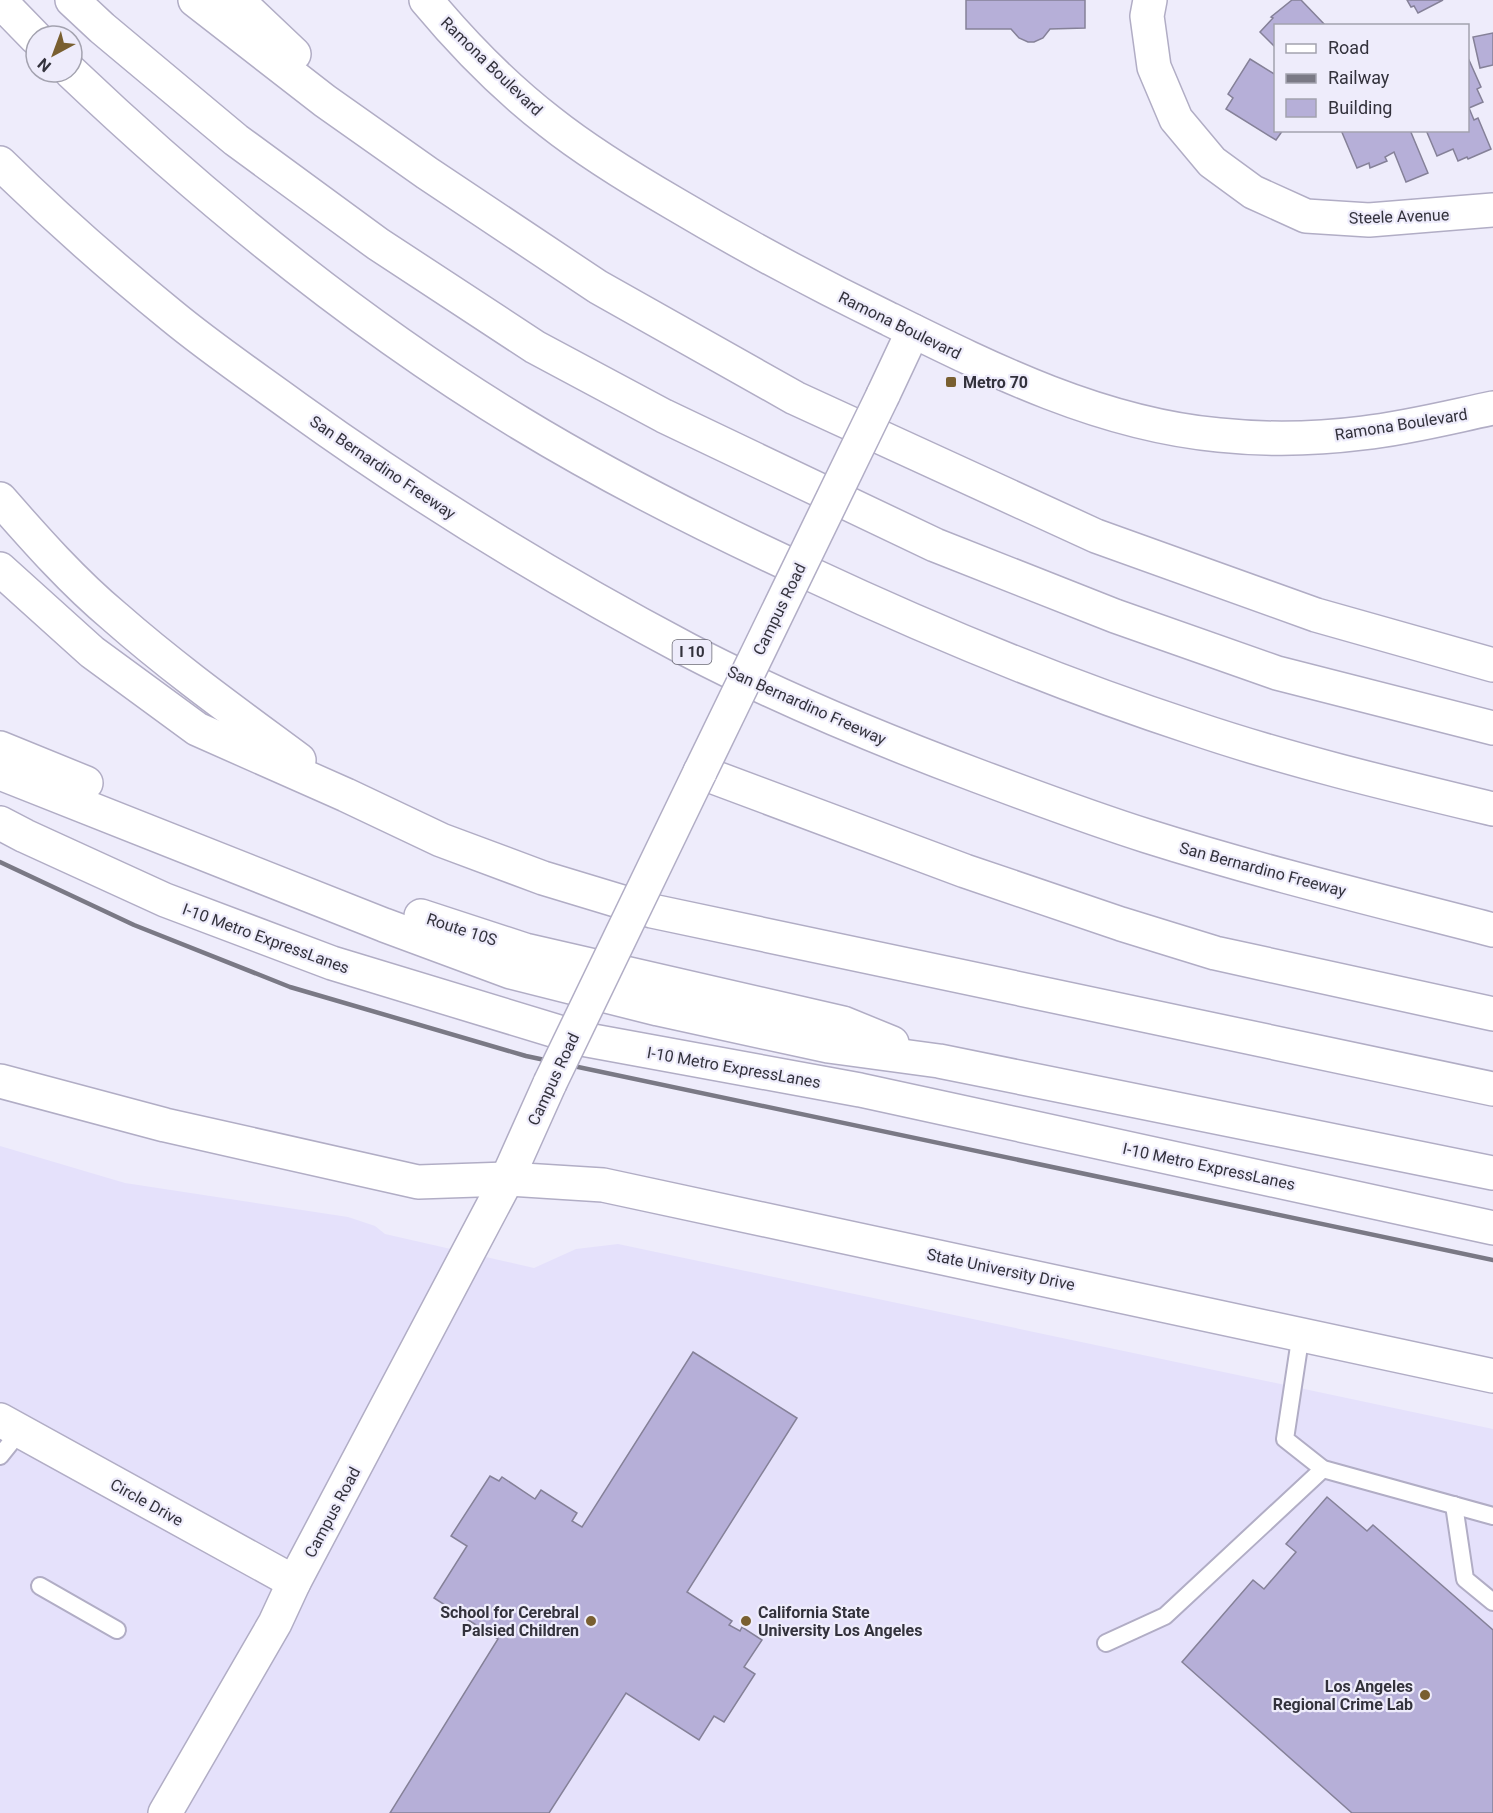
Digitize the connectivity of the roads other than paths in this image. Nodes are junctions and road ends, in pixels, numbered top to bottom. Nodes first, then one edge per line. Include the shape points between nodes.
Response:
1 (72, 0) edge
2 (195, 0) edge
3 (237, 0) edge
4 (426, 0) edge
5 (1150, 0) edge
6 (0, 1) edge
7 (24, 26) edge
8 (84, 84) edge
9 (0, 163) edge
10 (427, 173) junction
11 (1493, 210) edge
12 (913, 331) junction
13 (1493, 408) edge
14 (0, 500) edge
15 (0, 569) edge
16 (1493, 665) edge
17 (1493, 728) edge
18 (0, 748) edge
19 (700, 772) junction
20 (0, 773) edge
21 (346, 795) junction
22 (1493, 809) edge
23 (0, 823) edge
24 (388, 916) junction
25 (1493, 930) edge
26 (1493, 1014) edge
27 (0, 1081) edge
28 (1493, 1089) edge
29 (1493, 1173) edge
30 (507, 1179) junction
31 (1493, 1228) edge
32 (1300, 1333) junction
33 (1493, 1376) edge
34 (10, 1425) edge
35 (0, 1456) edge
36 (1323, 1469) junction
37 (1454, 1505) junction
38 (1493, 1516) edge
39 (294, 1582) junction
40 (40, 1586) dead end
41 (1493, 1602) edge
42 (117, 1630) dead end
43 (1106, 1643) dead end
44 (165, 1813) edge

1 - 17 main road via 236,140 378,244 535,347 664,416 935,545 1115,616 1277,673
2 - 10 main road via 325,101
3 - 10 main road
4 - 12 main road, Ramona Boulevard via 509,85 596,155 766,257
5 - 11 main road, Steele Avenue via 1147,16 1154,67 1176,119 1212,162 1253,192 1306,216 1369,220
6 - 7 main road
8 - 22 main road via 136,134 266,244 403,346 520,423 724,535 921,625 1196,729 1312,764
9 - 25 main road, San Bernardino Freeway / I 10 via 174,318 339,438 459,519 689,650 869,734 1145,836
10 - 16 main road via 598,287 795,398 1096,536 1316,615
12 - 13 main road, Ramona Boulevard via 1078,404 1124,418 1220,436 1319,437 1364,433
12 - 19 main road, Campus Road, bridge
14 - 21 main road via 41,546 114,616
15 - 21 main road via 92,652 197,729
18 - 24 main road
19 - 26 main road via 966,871 1215,953
19 - 30 main road, Campus Road, bridge
20 - 24 main road
21 - 28 main road via 462,848 652,911
23 - 31 main road, I-10 Metro ExpressLanes via 165,900 332,963 582,1039 860,1090
24 - 29 main road via 511,972 658,1009 828,1046 939,1061
27 - 30 main road, State University Drive via 165,1125 418,1182
30 - 32 main road, State University Drive via 603,1185
30 - 39 main road, Campus Road
32 - 33 main road, State University Drive
32 - 36 lane via 1285,1439
34 - 35 lane
34 - 39 main road, Circle Drive
36 - 37 lane
36 - 43 lane via 1165,1616
37 - 38 lane
37 - 41 lane via 1465,1579
39 - 44 main road, Campus Road via 275,1623
40 - 42 lane

